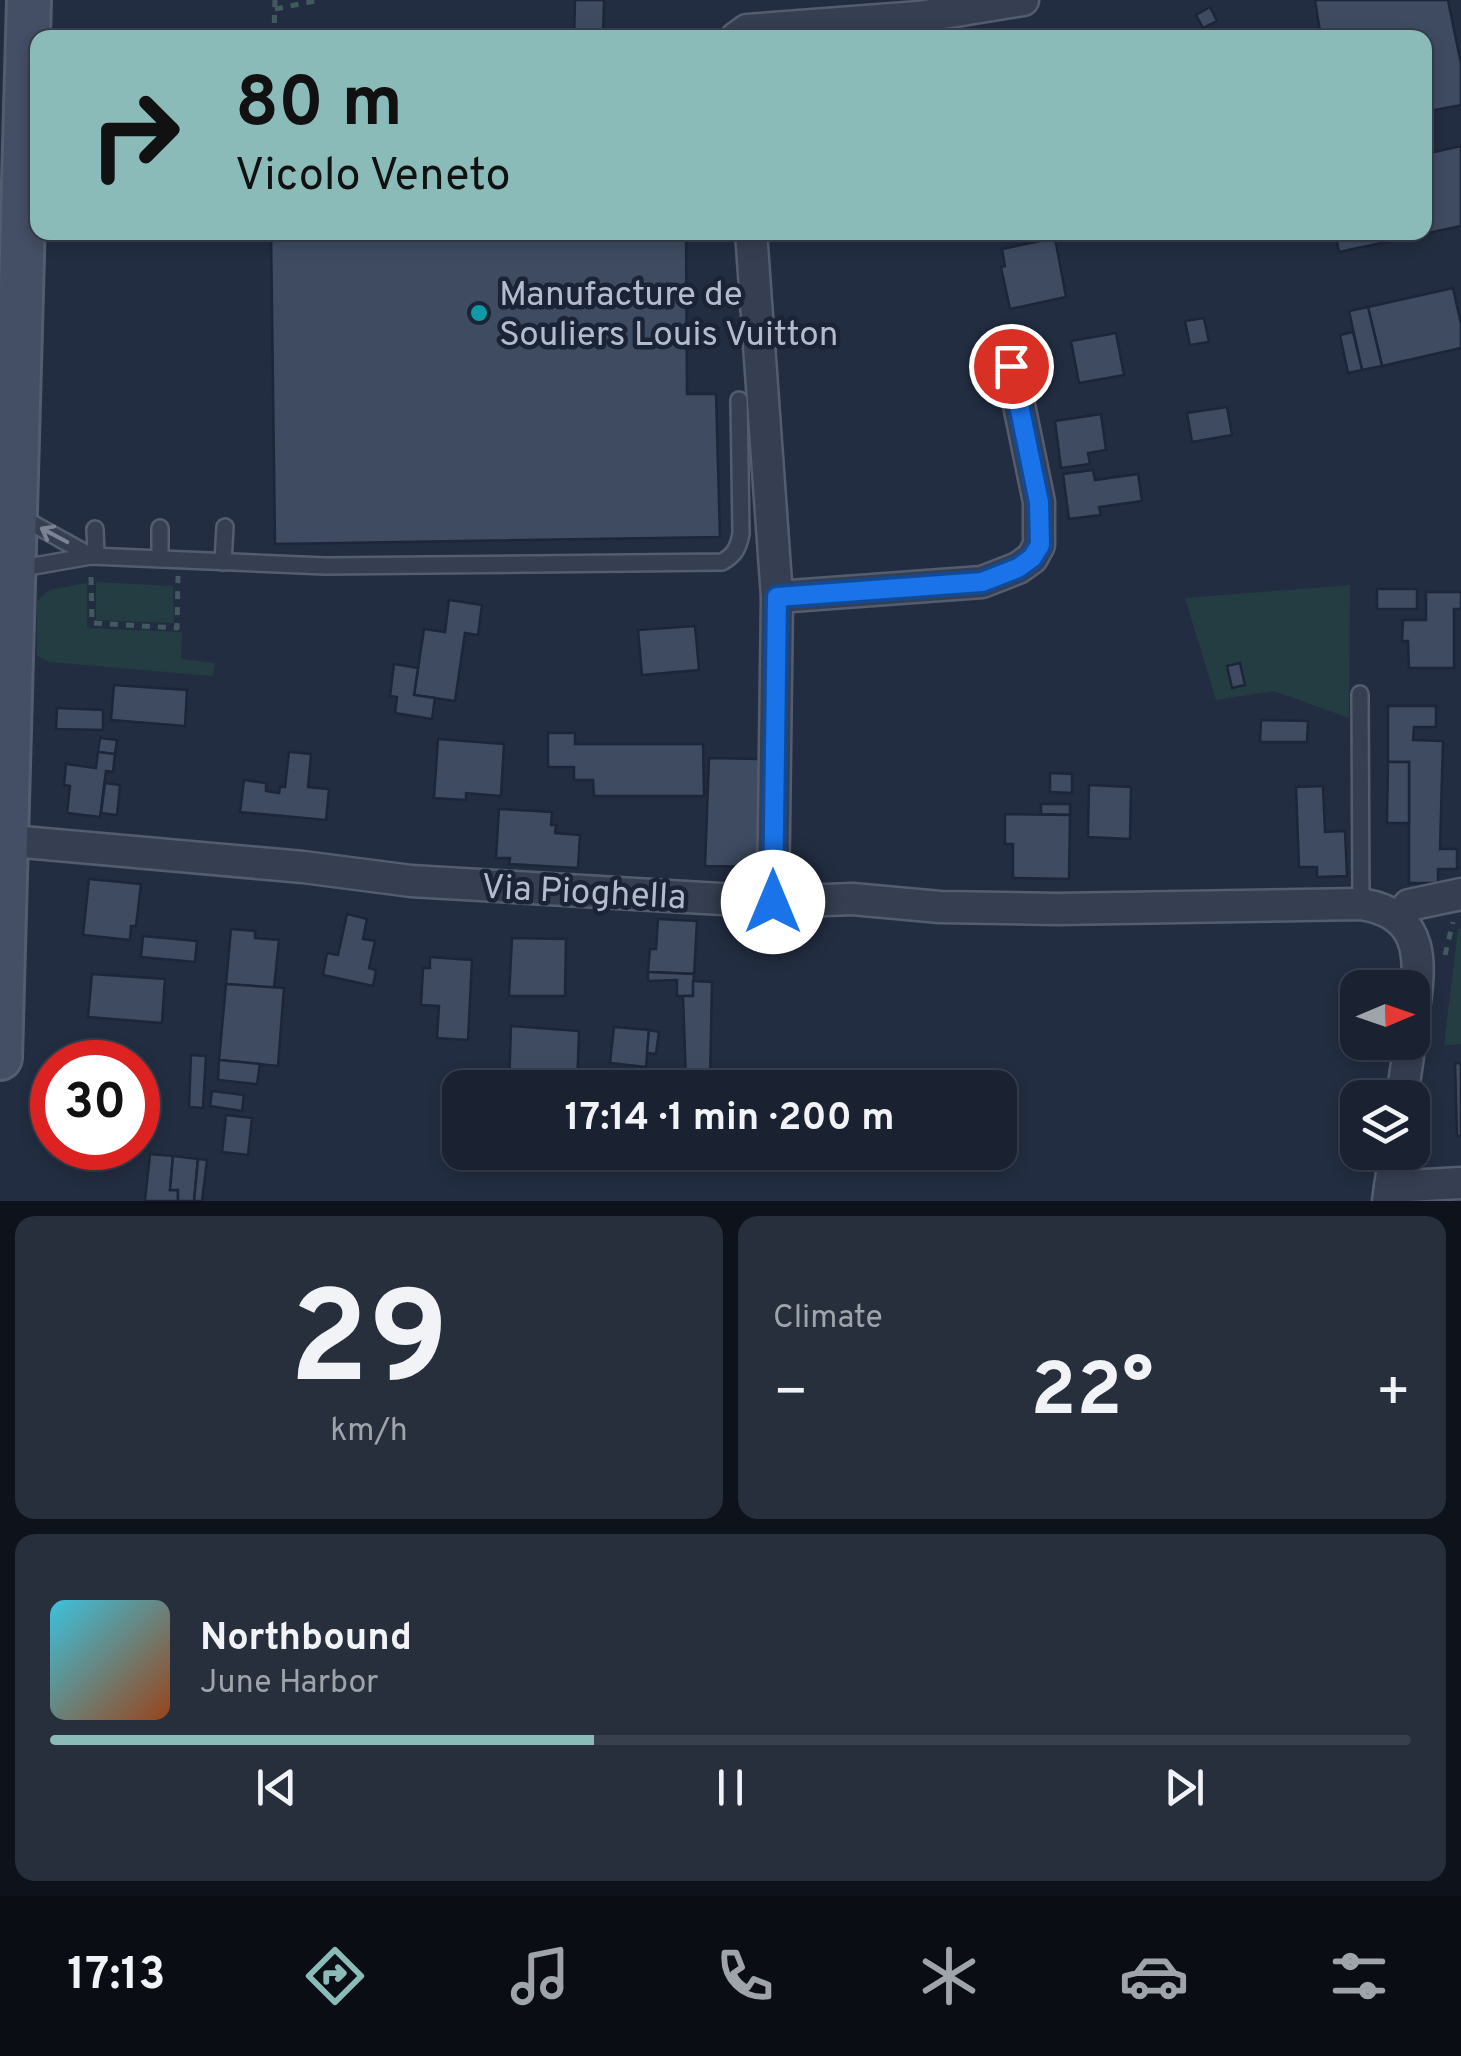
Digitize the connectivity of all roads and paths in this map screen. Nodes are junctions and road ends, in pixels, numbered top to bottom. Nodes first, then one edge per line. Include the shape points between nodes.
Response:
1 (276, 0) edge
2 (320, 0) edge
3 (1023, 0) edge
4 (275, 9) junction
5 (21, 30) edge
6 (274, 30) edge
7 (747, 30) edge
8 (752, 240) edge
9 (1011, 366) dead end
10 (740, 400) dead end
11 (16, 520) junction
12 (224, 526) dead end
13 (160, 528) dead end
14 (96, 529) dead end
15 (160, 559) junction
16 (93, 561) junction
17 (223, 562) junction
18 (14, 569) junction
19 (178, 573) dead end
20 (777, 597) junction
21 (1360, 694) dead end
22 (3, 840) edge
23 (1461, 894) edge
24 (773, 902) junction
25 (1362, 904) junction
26 (1399, 917) junction
27 (1417, 970) edge
28 (0, 1058) edge
29 (1461, 1183) edge
30 (1389, 1194) edge

1 - 4 path
2 - 4 path
3 - 7 street via 919,17
4 - 6 path
5 - 11 street
8 - 20 street
9 - 20 street via 1039,502 1040,545 1032,558 982,582
10 - 17 lane via 741,534 722,562
16 -> 11 lane
11 - 18 street
12 - 17 lane
13 - 15 lane
14 - 16 lane
15 - 16 lane
15 - 17 lane
16 - 18 lane
16 - 19 path via 92,623 178,628
18 - 22 street
20 - 24 street
21 - 25 lane
22 - 24 street, Via Pioghella via 411,881
22 - 28 street
23 - 26 street via 1409,905
24 - 25 street, Via Pioghella via 1058,909
25 - 26 street, Via Pioghella
26 - 27 street via 1414,939
29 - 30 street

